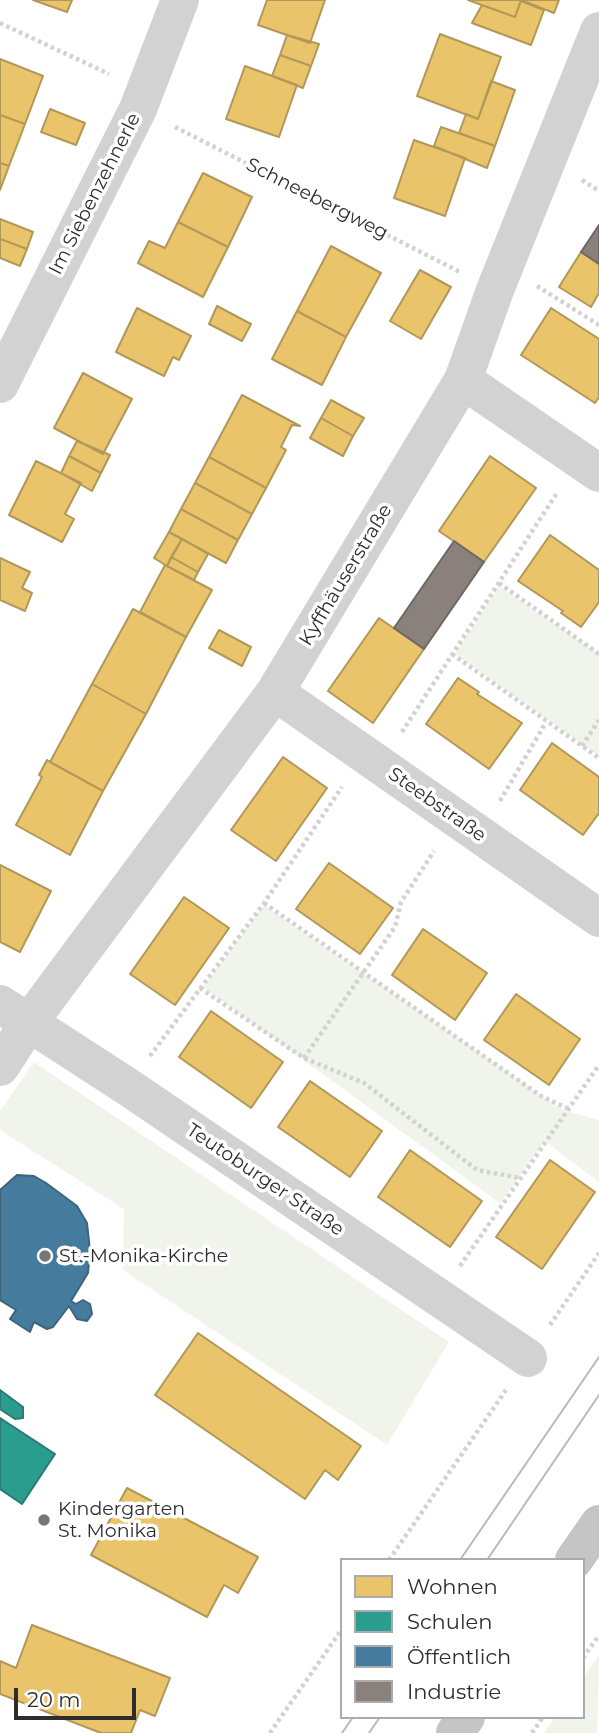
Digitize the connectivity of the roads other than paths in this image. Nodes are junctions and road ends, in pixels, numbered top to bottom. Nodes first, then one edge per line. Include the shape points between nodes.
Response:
1 (180, 0) edge
2 (597, 42) edge
3 (463, 380) junction
4 (0, 384) edge
5 (589, 466) edge
6 (275, 692) junction
7 (599, 918) edge
8 (15, 1013) edge
9 (0, 1067) edge
10 (528, 1358) road end
11 (599, 1524) edge
12 (575, 1558) edge

1 - 4 street, Im Siebenzehnerle via 141,100
2 - 3 street, Kyffhäuserstraße
3 - 5 street
3 - 6 street, Kyffhäuserstraße
6 - 7 street, Steebstraße
6 - 8 street, Kyffhäuserstraße
8 - 9 street, Kyffhäuserstraße
8 - 10 street, Teutoburger Straße
11 - 12 main road

